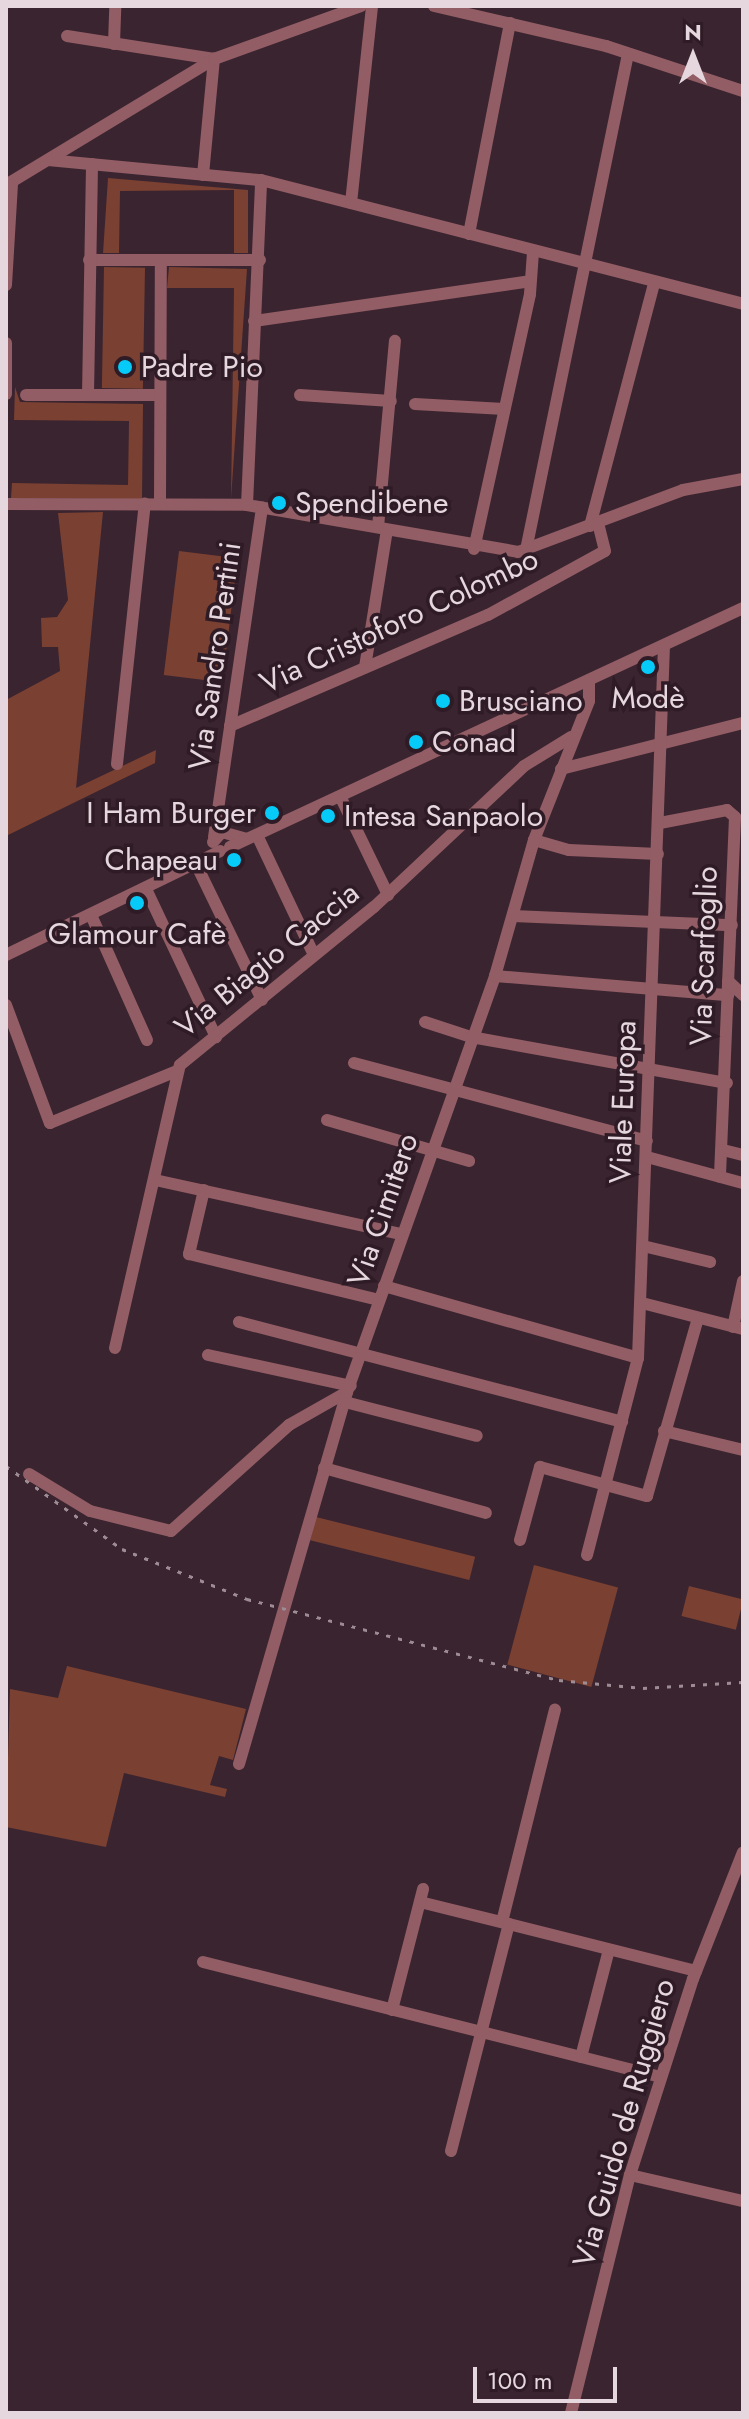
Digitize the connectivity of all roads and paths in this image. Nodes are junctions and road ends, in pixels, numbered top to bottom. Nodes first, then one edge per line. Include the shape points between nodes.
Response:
1 (115, 6) edge
2 (361, 6) edge
3 (372, 6) edge
4 (434, 6) edge
5 (493, 12) edge
6 (510, 23) junction
7 (67, 36) dead end
8 (114, 44) junction
9 (628, 54) junction
10 (214, 59) junction
11 (743, 91) edge
12 (48, 160) junction
13 (92, 164) junction
14 (203, 175) junction
15 (261, 180) junction
16 (9, 185) edge
17 (351, 203) junction
18 (469, 234) junction
19 (533, 252) junction
20 (89, 260) junction
21 (161, 260) junction
22 (260, 260) junction
23 (586, 264) junction
24 (526, 282) junction
25 (654, 283) junction
26 (6, 285) edge
27 (743, 304) edge
28 (254, 321) junction
29 (395, 341) dead end
30 (6, 343) edge
31 (6, 394) edge
32 (26, 395) dead end
33 (88, 395) junction
34 (160, 395) junction
35 (300, 395) dead end
36 (391, 401) junction
37 (415, 404) dead end
38 (504, 409) junction
39 (743, 479) edge
40 (145, 503) junction
41 (160, 503) junction
42 (6, 504) edge
43 (247, 505) junction
44 (262, 507) junction
45 (594, 525) junction
46 (382, 528) junction
47 (474, 549) junction
48 (526, 550) junction
49 (743, 608) edge
50 (664, 645) junction
51 (365, 667) junction
52 (589, 680) junction
53 (743, 723) edge
54 (230, 726) junction
55 (571, 737) junction
56 (661, 745) junction
57 (117, 764) dead end
58 (561, 769) junction
59 (341, 798) junction
60 (660, 823) junction
61 (252, 837) junction
62 (534, 840) junction
63 (223, 842) junction
64 (658, 854) junction
65 (738, 862) edge
66 (196, 864) junction
67 (146, 889) junction
68 (388, 895) junction
69 (91, 915) junction
70 (513, 916) junction
71 (656, 922) junction
72 (732, 925) junction
73 (312, 951) dead end
74 (6, 955) edge
75 (495, 976) junction
76 (728, 981) junction
77 (654, 990) junction
78 (728, 995) junction
79 (743, 995) edge
80 (262, 1000) junction
81 (6, 1005) edge
82 (425, 1022) dead end
83 (216, 1037) junction
84 (471, 1037) junction
85 (147, 1040) dead end
86 (354, 1063) dead end
87 (650, 1068) junction
88 (177, 1071) junction
89 (727, 1083) junction
90 (451, 1090) junction
91 (327, 1120) dead end
92 (647, 1141) junction
93 (431, 1149) junction
94 (723, 1150) junction
95 (743, 1155) edge
96 (647, 1157) junction
97 (469, 1161) dead end
98 (720, 1177) junction
99 (155, 1180) junction
100 (743, 1183) edge
101 (204, 1190) junction
102 (400, 1234) junction
103 (643, 1246) junction
104 (710, 1262) dead end
105 (743, 1281) edge
106 (384, 1286) junction
107 (379, 1300) junction
108 (642, 1303) junction
109 (698, 1318) junction
110 (239, 1322) dead end
111 (738, 1328) edge
112 (115, 1348) dead end
113 (362, 1354) junction
114 (208, 1355) dead end
115 (638, 1358) junction
116 (348, 1394) junction
117 (622, 1422) junction
118 (664, 1431) junction
119 (477, 1436) dead end
120 (743, 1450) edge
121 (324, 1468) junction
122 (29, 1474) dead end
123 (605, 1485) junction
124 (486, 1513) dead end
125 (520, 1540) dead end
126 (587, 1555) dead end
127 (555, 1710) dead end
128 (239, 1764) dead end
129 (743, 1852) edge
130 (506, 1923) junction
131 (608, 1953) dead end
132 (203, 1962) dead end
133 (696, 1971) junction
134 (392, 2010) junction
135 (482, 2032) junction
136 (581, 2057) junction
137 (661, 2077) junction
138 (451, 2151) dead end
139 (630, 2175) junction
140 (743, 2201) edge
141 (571, 2413) edge

1 - 8 street
2 - 10 street
3 - 17 street
4 - 5 street
5 - 6 street
6 - 9 street
6 - 18 street
7 - 8 street
8 - 10 street
9 - 11 street
9 - 23 street
10 - 12 street
10 - 14 street
12 - 13 street
12 - 16 street
13 - 14 street
13 - 20 street
14 - 15 street
15 - 17 street
15 - 22 street
16 - 26 street
17 - 18 street
18 - 19 street
19 - 23 street
19 - 24 street
20 - 21 street
20 - 33 street
21 - 22 street
21 - 34 street
22 - 28 street
23 - 25 street
23 - 48 street
24 - 28 street
24 - 38 street via 530,294
25 - 27 street
25 - 45 street
28 - 43 street
29 - 36 street
30 - 31 street
32 - 33 street
33 - 34 street
34 - 41 street
35 - 36 street
36 - 46 street
37 - 38 street
38 - 47 street
39 - 45 street via 683,490
40 - 41 street
40 - 42 street
40 - 57 street
41 - 43 street
43 - 44 street
44 - 46 street
44 - 54 street, Via Sandro Pertini
45 - 48 street
45 - 51 street, Via Cristoforo Colombo via 605,551 488,615
46 - 47 street
46 - 51 street
47 - 48 street
49 - 50 street
50 - 52 street
50 - 56 street, Viale Europa
51 - 54 street, Via Cristoforo Colombo
52 - 55 street, Via Cimitero via 589,701
52 - 59 street
53 - 56 street
54 - 63 street, Via Sandro Pertini via 220,811
55 - 58 street, Via Cimitero
55 - 68 street, Via Biagio Caccia via 514,775
56 - 58 street
56 - 60 street, Viale Europa
58 - 62 street, Via Cimitero
59 - 61 street
59 - 68 street
60 - 64 street, Viale Europa
60 - 65 street, Via Scarfoglio via 732,812
61 - 63 street
61 - 73 street
62 - 64 street via 569,850
62 - 70 street, Via Cimitero
63 - 66 street
64 - 71 street, Viale Europa
65 - 72 street, Via Scarfoglio
66 - 67 street
66 - 80 street
67 - 69 street
67 - 83 street
68 - 80 street, Via Biagio Caccia
69 - 74 street
69 - 85 street
70 - 71 street
70 - 75 street, Via Cimitero
71 - 72 street
71 - 77 street, Viale Europa
72 - 76 street, Via Scarfoglio
75 - 77 street
75 - 84 street, Via Cimitero
76 - 78 street, Via Scarfoglio
76 - 79 street
77 - 78 street
77 - 87 street, Viale Europa
78 - 89 street, Via Scarfoglio
80 - 83 street, Via Biagio Caccia
81 - 88 street via 50,1123
82 - 84 street
83 - 88 street, Via Biagio Caccia
84 - 87 street
84 - 90 street, Via Cimitero
86 - 90 street
87 - 89 street
87 - 92 street, Viale Europa
88 - 99 street, Via Biagio Caccia
89 - 94 street, Via Scarfoglio
90 - 92 street
90 - 93 street, Via Cimitero
91 - 93 street
92 - 96 street, Viale Europa
93 - 97 street
93 - 102 street, Via Cimitero
94 - 95 street
94 - 98 street, Via Scarfoglio
96 - 98 street
96 - 103 street, Viale Europa
98 - 100 street
99 - 101 street
99 - 112 street, Via Biagio Caccia
101 - 102 street
101 - 107 street via 189,1254
102 - 106 street, Via Cimitero
103 - 104 street
103 - 108 street, Viale Europa
105 - 111 street
106 - 107 street, Via Cimitero
106 - 115 street
107 - 113 street, Via Cimitero
108 - 109 street
108 - 115 street, Viale Europa
109 - 111 street
109 - 118 street
110 - 113 street
113 - 116 street, Via Cimitero
113 - 117 street
114 - 116 street
115 - 117 street, Viale Europa
116 - 119 street
116 - 121 street, Via Cimitero
116 - 122 street via 289,1425 171,1531 90,1511
117 - 123 street, Viale Europa
118 - 120 street
118 - 123 street via 647,1496
121 - 124 street
121 - 128 street, Via Cimitero
123 - 125 street via 540,1467
123 - 126 street, Viale Europa
127 - 130 street
129 - 133 street, Via Guido de Ruggiero
130 - 133 street
130 - 134 street via 421,1895
130 - 135 street
131 - 136 street
132 - 134 street
133 - 137 street, Via Guido de Ruggiero
134 - 135 street
135 - 136 street
135 - 138 street
136 - 137 street
137 - 139 street, Via Guido de Ruggiero
139 - 140 street
139 - 141 street, Via Guido de Ruggiero

